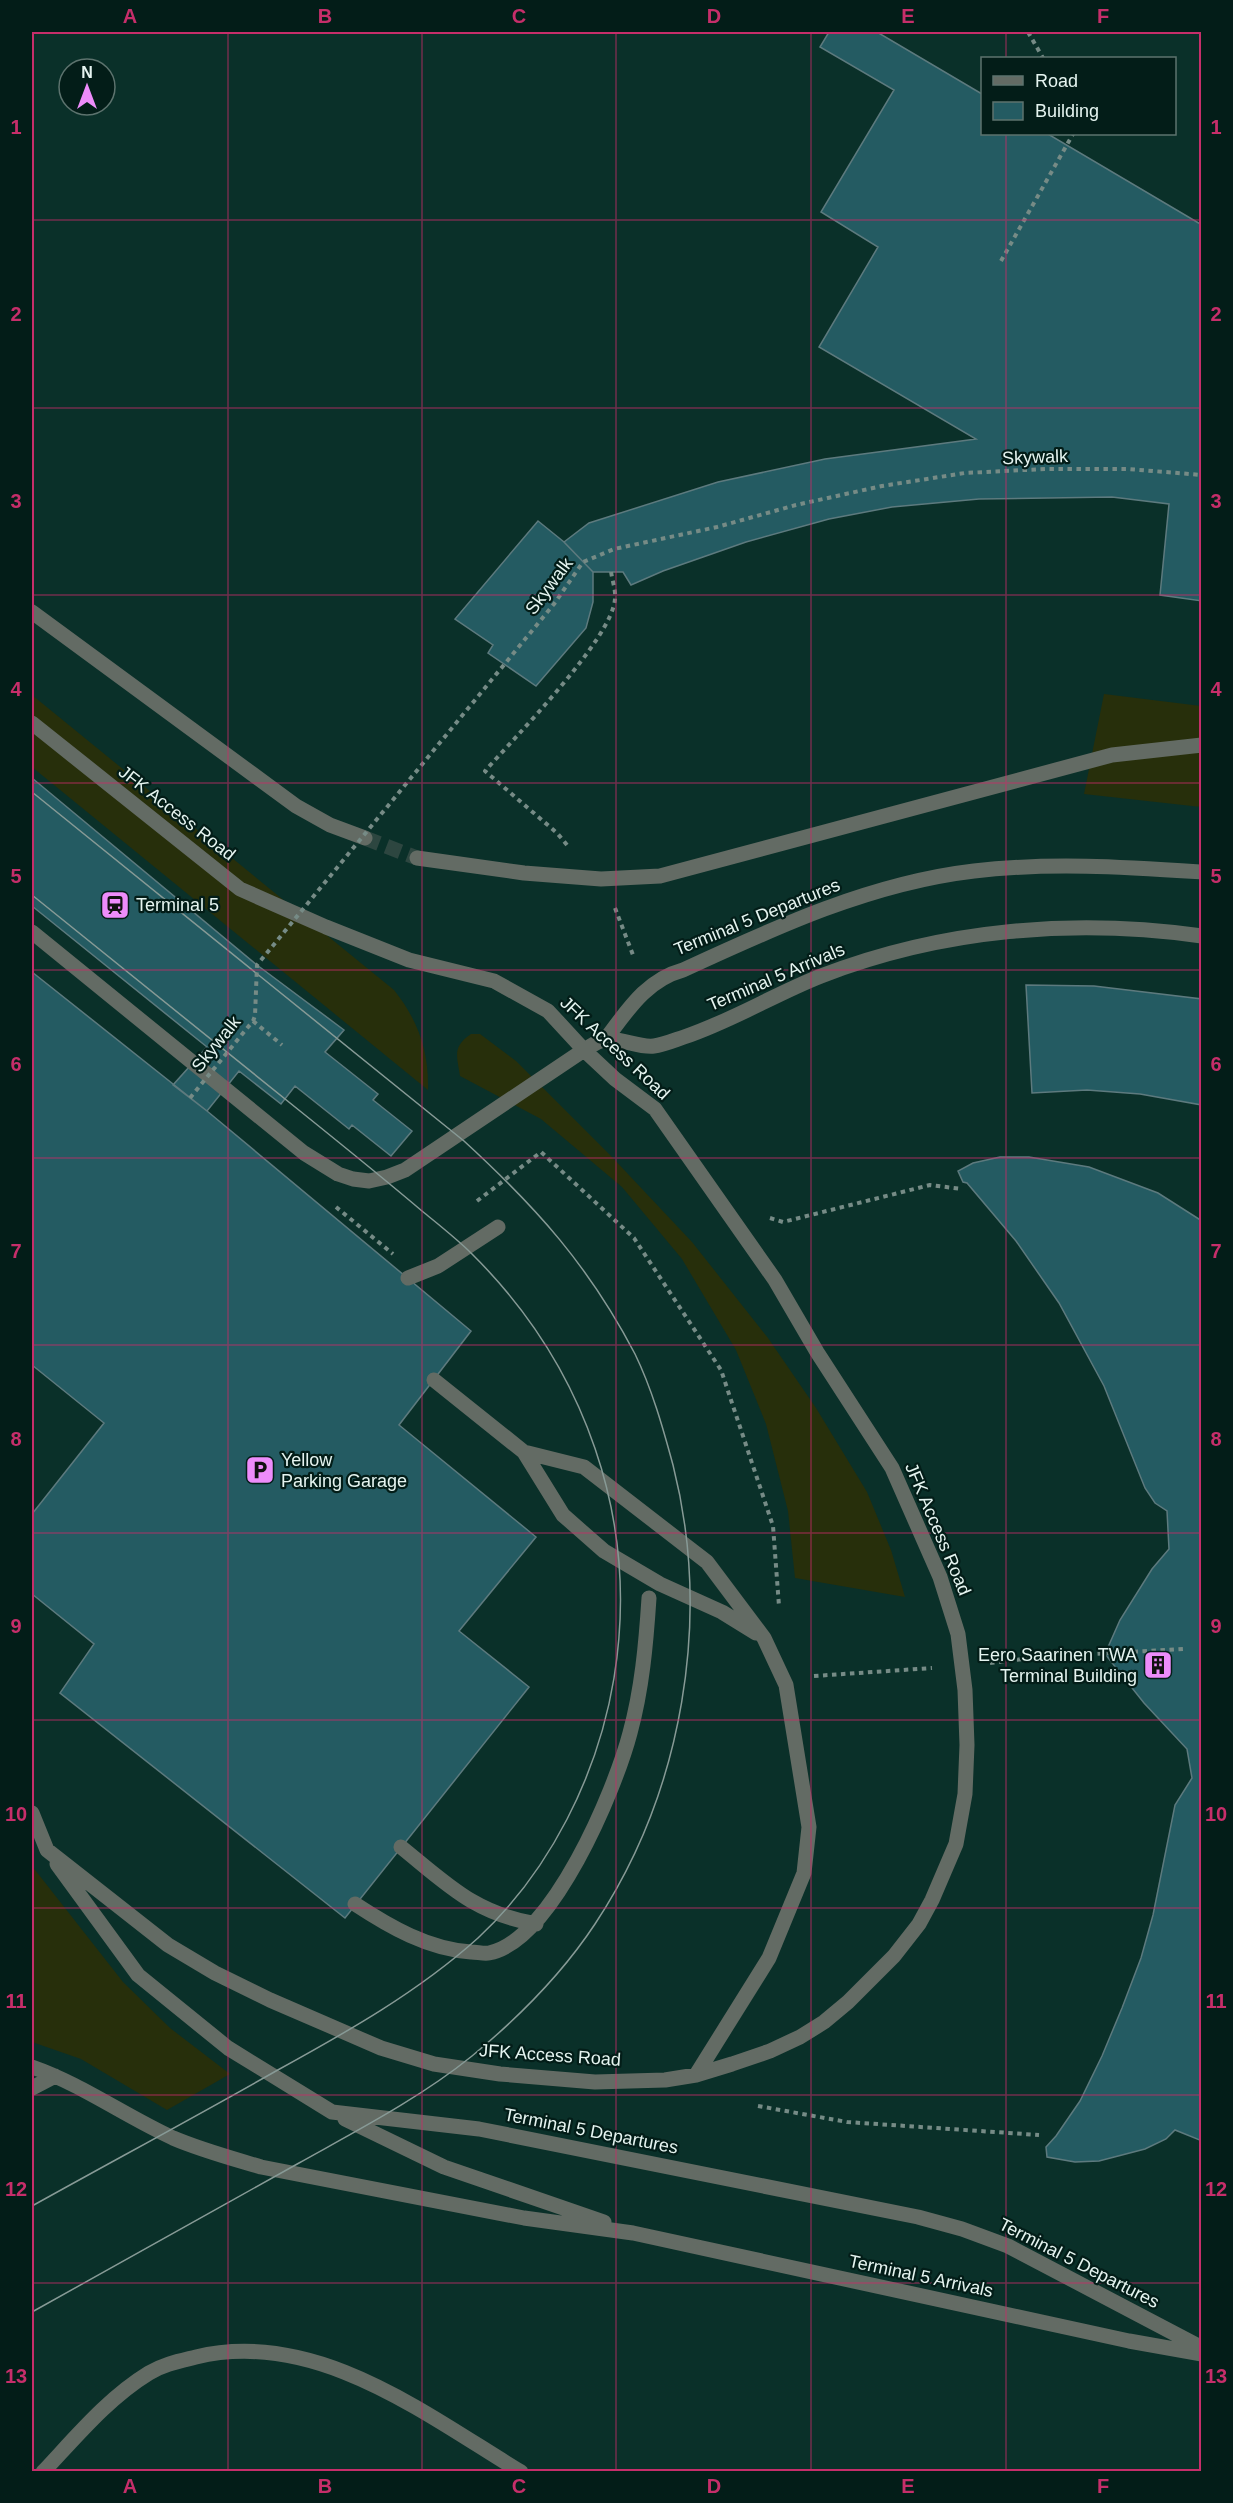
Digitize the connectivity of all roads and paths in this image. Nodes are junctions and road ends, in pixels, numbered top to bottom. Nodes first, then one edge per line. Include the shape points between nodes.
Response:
1 (1028, 32) edge
2 (1042, 57) edge
3 (1072, 135) edge
4 (1001, 261) dead end
5 (1202, 475) edge
6 (611, 571) dead end
7 (32, 612) edge
8 (32, 723) edge
9 (1202, 745) edge
10 (485, 771) dead end
11 (365, 838) tunnel mouth
12 (417, 858) tunnel mouth
13 (1202, 872) edge
14 (32, 932) edge
15 (1202, 936) edge
16 (253, 1021) junction
17 (605, 1040) junction
18 (282, 1045) dead end
19 (584, 1050) junction
20 (190, 1098) dead end
21 (962, 1189) dead end
22 (328, 1201) dead end
23 (475, 1203) dead end
24 (765, 1216) dead end
25 (498, 1227) dead end
26 (400, 1260) dead end
27 (408, 1278) dead end
28 (434, 1380) dead end
29 (524, 1452) junction
30 (649, 1598) dead end
31 (780, 1608) dead end
32 (764, 1638) junction
33 (1184, 1649) dead end
34 (962, 1666) junction
35 (808, 1676) dead end
36 (32, 1813) edge
37 (401, 1847) dead end
38 (47, 1850) junction
39 (355, 1904) dead end
40 (536, 1924) junction
41 (32, 2067) edge
42 (696, 2075) junction
43 (55, 2076) junction
44 (32, 2088) edge
45 (758, 2106) dead end
46 (332, 2112) junction
47 (1039, 2135) dead end
48 (633, 2233) junction
49 (1202, 2348) edge
50 (1202, 2354) edge
51 (43, 2472) edge
52 (521, 2472) edge

1 - 2 path
3 - 4 path
5 - 16 path, Skywalk, bridge via 1128,469 965,473 796,505 614,549 583,562 554,604 257,965
6 - 10 path via 615,599 606,627 578,666
7 - 11 street via 296,806
8 - 19 street, JFK Access Road via 240,889 410,960 494,981 548,1011
9 - 12 street, bridge via 1112,755 660,876 601,879
13 - 17 street, Terminal 5 Departures via 1113,866 1018,867 972,871 882,891 772,928 668,974 641,993
14 - 19 street via 304,1153 352,1179 387,1178 405,1170
15 - 17 street, Terminal 5 Arrivals via 1087,927 962,937 913,947 821,976 715,1024 653,1046
16 - 18 path
16 - 20 path, Skywalk, bridge
17 - 19 street
19 - 34 street, JFK Access Road via 656,1109 775,1281 874,1439 908,1500 940,1577 958,1634
21 - 24 path via 930,1185 783,1222
22 - 26 path
23 - 31 path via 540,1152 634,1238 721,1371 773,1526
25 - 27 street via 438,1266
28 - 29 street
29 - 32 street via 563,1515 604,1551
29 - 32 street via 584,1467 707,1562
30 - 40 street via 642,1682 618,1771 583,1850
32 - 42 street via 786,1686 809,1827 804,1874 769,1958
33 - 34 path via 1039,1657
34 - 35 path
34 - 42 street, JFK Access Road via 967,1769 961,1819 944,1874 919,1924 870,1982 824,2022 771,2051
36 - 38 street, JFK Access Road
37 - 40 street via 466,1899 507,1918
38 - 42 street, JFK Access Road via 168,1945 215,1973 381,2048 434,2064 554,2079 595,2082
38 - 46 street, Terminal 5 Departures via 138,1975 228,2048
39 - 40 street via 385,1924 456,1951 489,1953 512,1944
41 - 43 street
43 - 44 street
43 - 48 street via 173,2138 238,2160 524,2218
45 - 47 path via 847,2122
46 - 48 street via 444,2167
46 - 49 street, Terminal 5 Departures via 479,2129 918,2217 1008,2246
48 - 50 street, Terminal 5 Arrivals
51 - 52 street via 109,2403 149,2373 167,2364 239,2351 301,2357 371,2382

